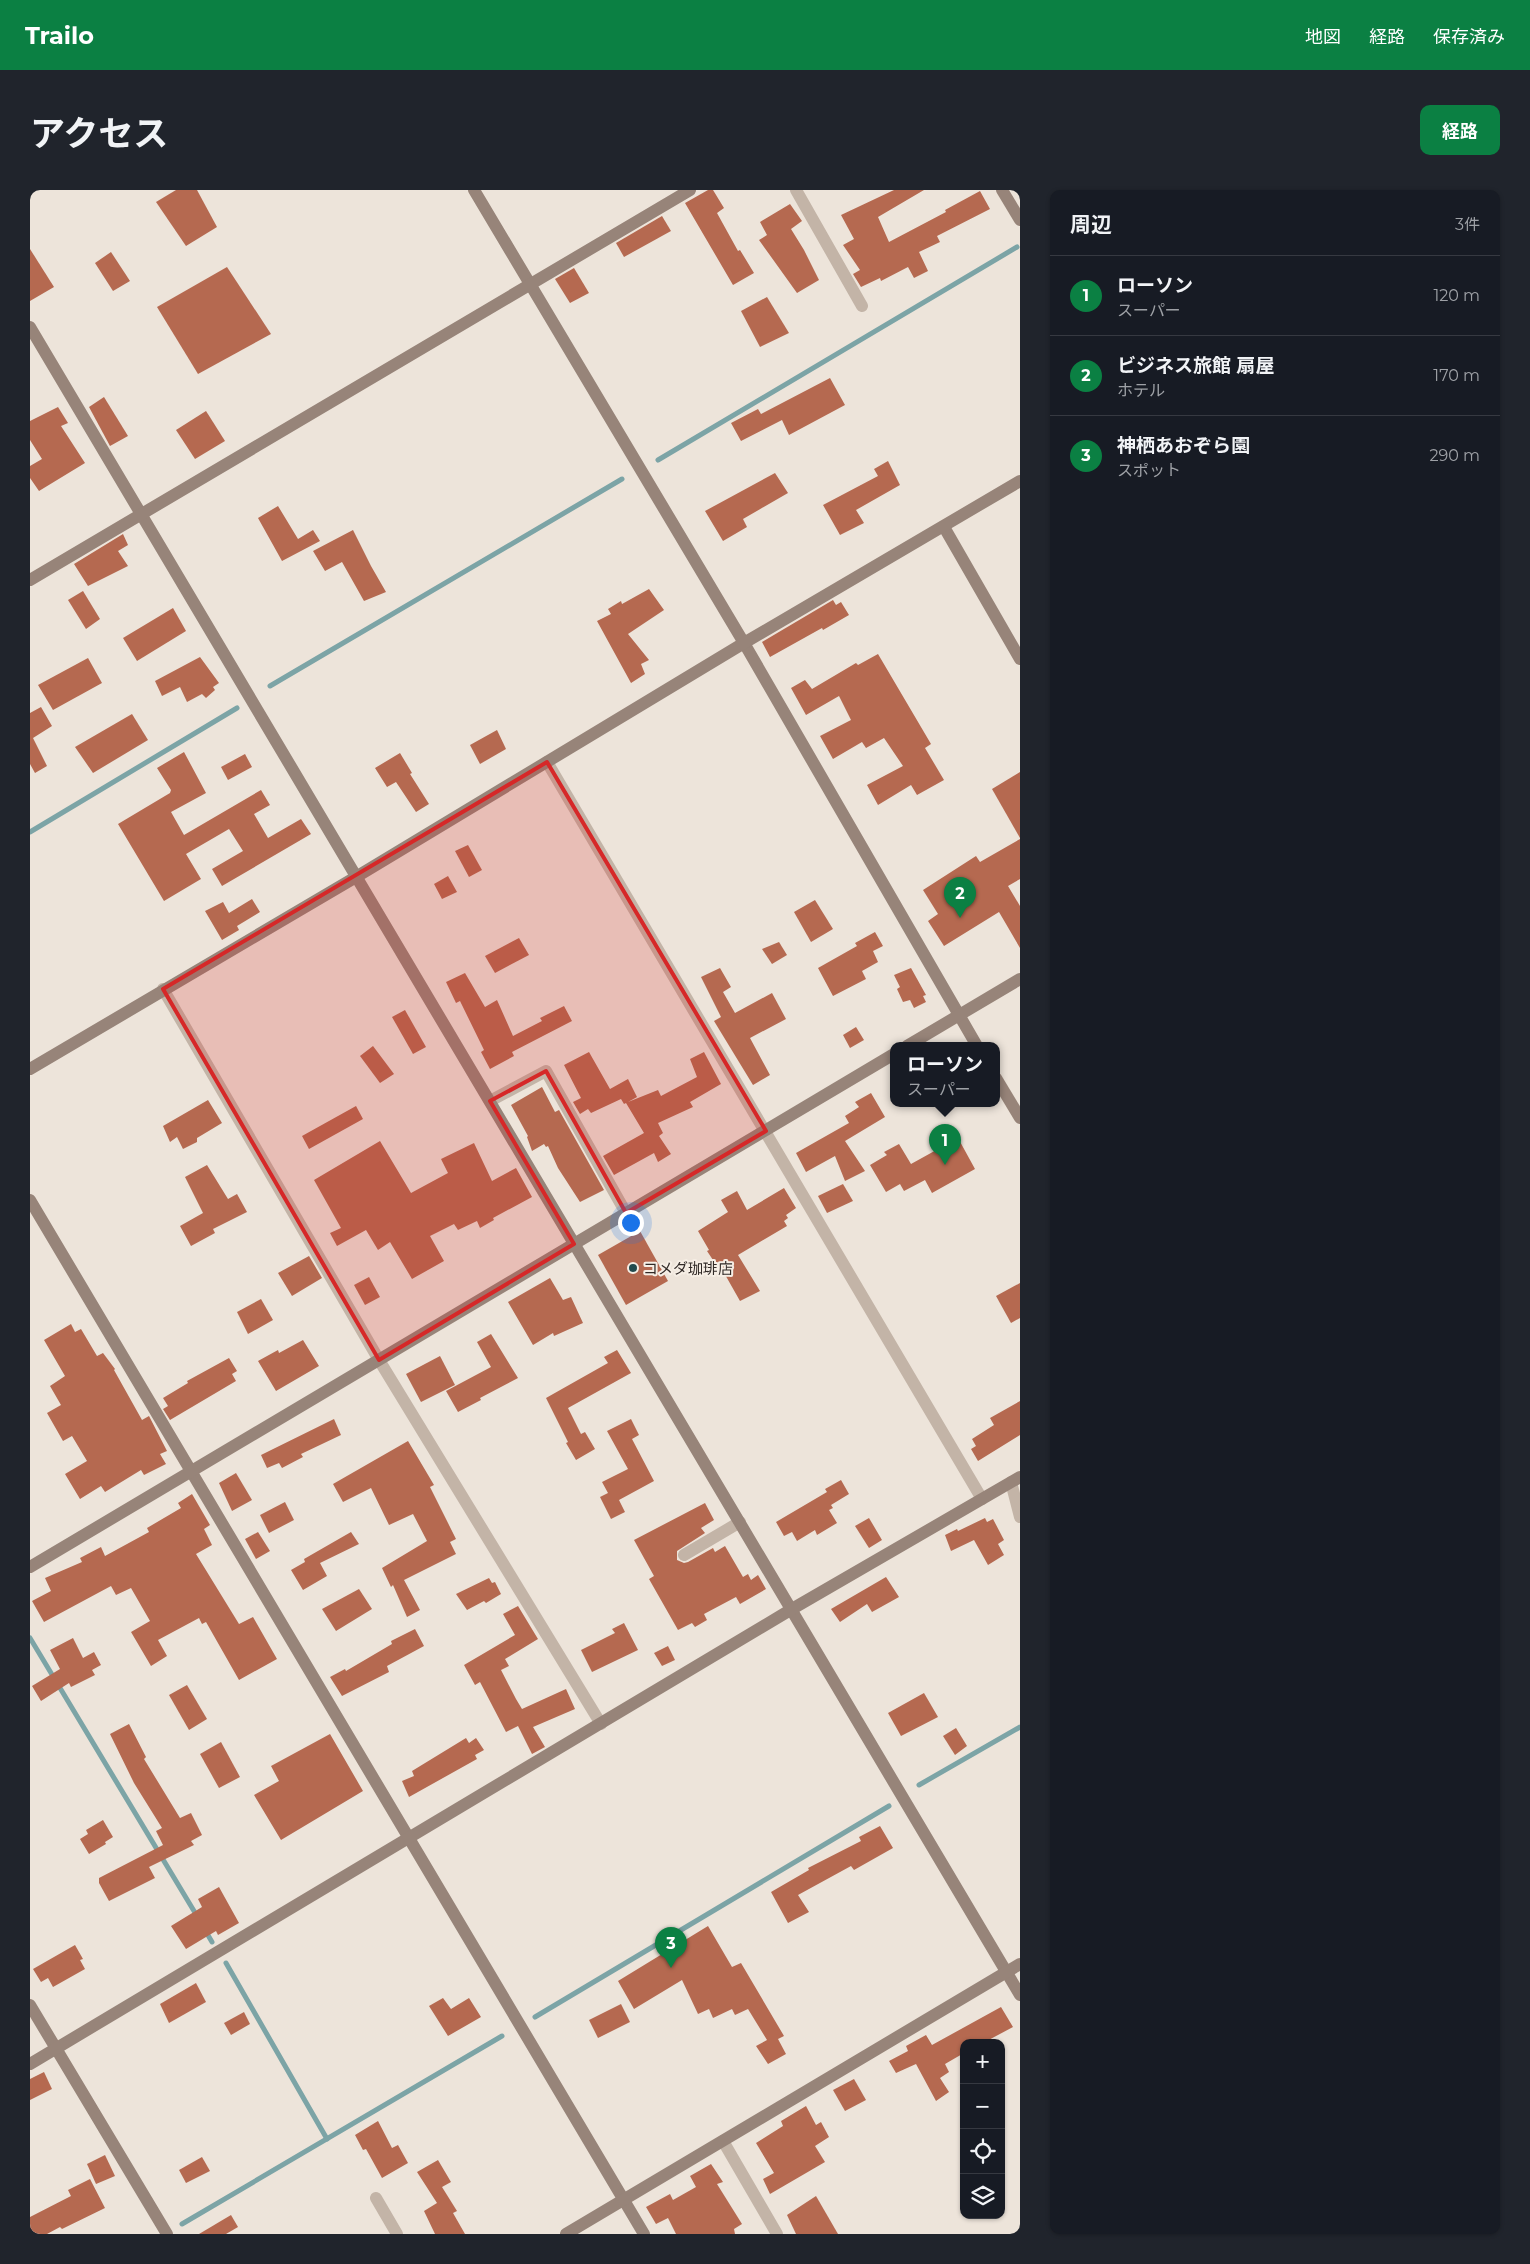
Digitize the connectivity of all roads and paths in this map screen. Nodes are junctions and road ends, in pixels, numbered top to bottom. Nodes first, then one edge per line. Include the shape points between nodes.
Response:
1 (474, 190) edge
2 (690, 190) edge
3 (796, 190) edge
4 (1002, 190) edge
5 (1020, 220) edge
6 (530, 284) junction
7 (862, 306) dead end
8 (30, 327) edge
9 (1020, 481) edge
10 (142, 514) junction
11 (944, 527) junction
12 (30, 580) edge
13 (744, 643) junction
14 (1020, 659) edge
15 (547, 762) junction
16 (356, 877) junction
17 (1020, 979) edge
18 (163, 989) junction
19 (959, 1015) junction
20 (914, 1042) edge
21 (975, 1042) edge
22 (890, 1056) edge
23 (30, 1069) edge
24 (1000, 1085) edge
25 (490, 1101) junction
26 (1020, 1118) edge
27 (766, 1131) junction
28 (30, 1200) edge
29 (626, 1213) junction
30 (574, 1244) junction
31 (379, 1360) junction
32 (192, 1471) junction
33 (1016, 1479) edge
34 (982, 1499) junction
35 (1020, 1518) edge
36 (740, 1522) junction
37 (684, 1555) dead end
38 (30, 1567) edge
39 (792, 1609) junction
40 (601, 1724) junction
41 (410, 1838) junction
42 (1020, 1964) edge
43 (1006, 1972) junction
44 (1020, 1995) edge
45 (30, 2005) edge
46 (56, 2048) junction
47 (30, 2064) edge
48 (723, 2141) junction
49 (376, 2198) dead end
50 (624, 2200) junction
51 (167, 2234) edge
52 (398, 2234) edge
53 (566, 2234) edge
54 (644, 2234) edge
55 (777, 2234) edge

1 - 6 street
2 - 6 street
3 - 7 street
4 - 5 street
6 - 10 street
6 - 13 street
8 - 10 street
9 - 11 street
10 - 12 street
10 - 16 street
11 - 13 street
11 - 14 street
13 - 15 street
13 - 19 street
15 - 16 street
15 - 27 street
16 - 18 street
16 - 25 street
17 - 19 street
18 - 23 street
18 - 31 street
19 - 20 street
19 - 21 street
22 - 27 street
24 - 26 street
25 - 29 street via 546,1071
25 - 30 street
27 - 29 street
27 - 34 street
28 - 32 street
29 - 30 street
30 - 31 street
30 - 36 street
31 - 32 street
31 - 40 street
32 - 38 street
32 - 41 street
33 - 34 street
33 - 35 street
34 - 39 street
36 - 37 street
36 - 39 street
39 - 40 street
39 - 43 street
40 - 41 street
41 - 46 street
41 - 50 street
42 - 43 street
43 - 44 street
43 - 48 street
45 - 46 street
46 - 47 street
46 - 51 street
48 - 50 street
48 - 55 street
49 - 52 street
50 - 53 street
50 - 54 street

